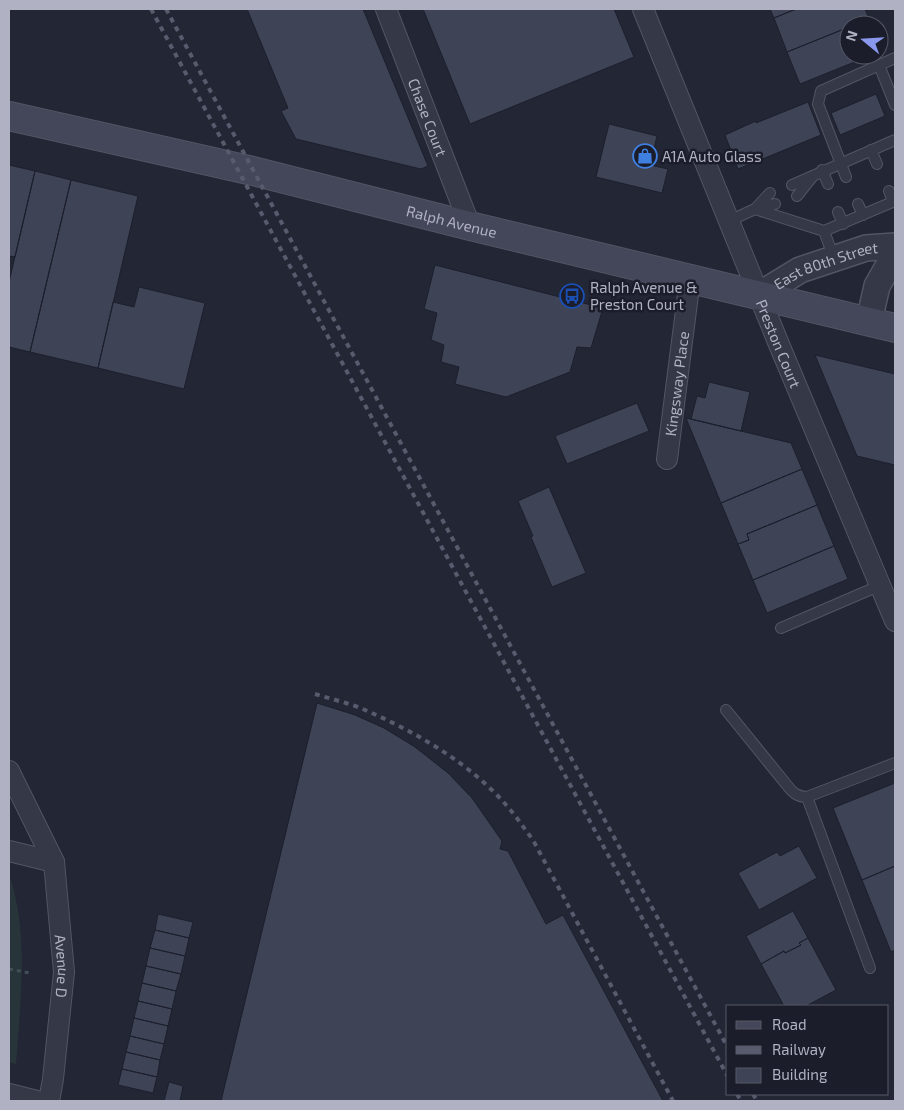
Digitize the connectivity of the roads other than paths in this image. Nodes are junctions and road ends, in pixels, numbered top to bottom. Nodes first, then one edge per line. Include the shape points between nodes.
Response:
1 (386, 9) edge
2 (643, 9) edge
3 (879, 65) joint
4 (895, 105) edge
5 (9, 116) edge
6 (894, 144) edge
7 (870, 150) junction
8 (840, 163) junction
9 (877, 164) dead end
10 (819, 172) junction
11 (846, 176) dead end
12 (828, 184) dead end
13 (792, 185) dead end
14 (889, 191) dead end
15 (770, 193) dead end
16 (797, 196) dead end
17 (894, 201) edge
18 (775, 204) dead end
19 (858, 204) dead end
20 (755, 209) junction
21 (838, 212) dead end
22 (863, 215) junction
23 (729, 221) junction
24 (843, 224) junction
25 (470, 226) junction
26 (824, 232) junction
27 (895, 246) edge
28 (895, 254) edge
29 (834, 258) junction
30 (690, 279) junction
31 (759, 295) junction
32 (869, 321) junction
33 (895, 328) edge
34 (667, 458) dead end
35 (881, 586) junction
36 (895, 621) edge
37 (781, 628) dead end
38 (726, 710) dead end
39 (895, 763) edge
40 (9, 771) edge
41 (807, 797) junction
42 (9, 851) edge
43 (54, 862) junction
44 (870, 968) dead end
45 (9, 1094) edge
46 (37, 1101) edge
47 (49, 1101) edge

1 - 25 street, Chase Court
2 - 23 street, Preston Court
3 - 4 lane
3 - 8 lane via 821,91 818,104
5 - 25 main road, Ralph Avenue via 253,171
6 - 7 lane
7 - 8 lane
7 - 9 lane
8 - 10 lane
8 - 11 lane
10 - 12 lane
10 - 13 lane
10 - 16 lane
14 - 17 lane
15 - 20 lane
17 - 22 lane
18 - 20 lane
19 - 22 lane
20 - 23 lane
20 - 26 lane
21 - 24 lane
22 - 24 lane
23 - 31 street, Preston Court
24 - 26 lane
25 - 30 main road, Ralph Avenue
26 - 29 lane
27 - 29 street, East 80th Street via 866,248
28 - 32 street, East 80th Street via 877,286
29 - 31 street, East 80th Street via 800,270
30 - 31 main road, Ralph Avenue
30 - 34 street, Kingsway Place
31 - 32 main road, Ralph Avenue
31 - 35 street, Preston Court
32 - 33 main road, Ralph Avenue
35 - 36 street, Preston Court
35 - 37 lane
38 - 41 lane via 792,792
39 - 41 lane
40 - 43 street
41 - 44 lane
42 - 43 street
43 - 47 street, Avenue D via 64,972
45 - 46 street

